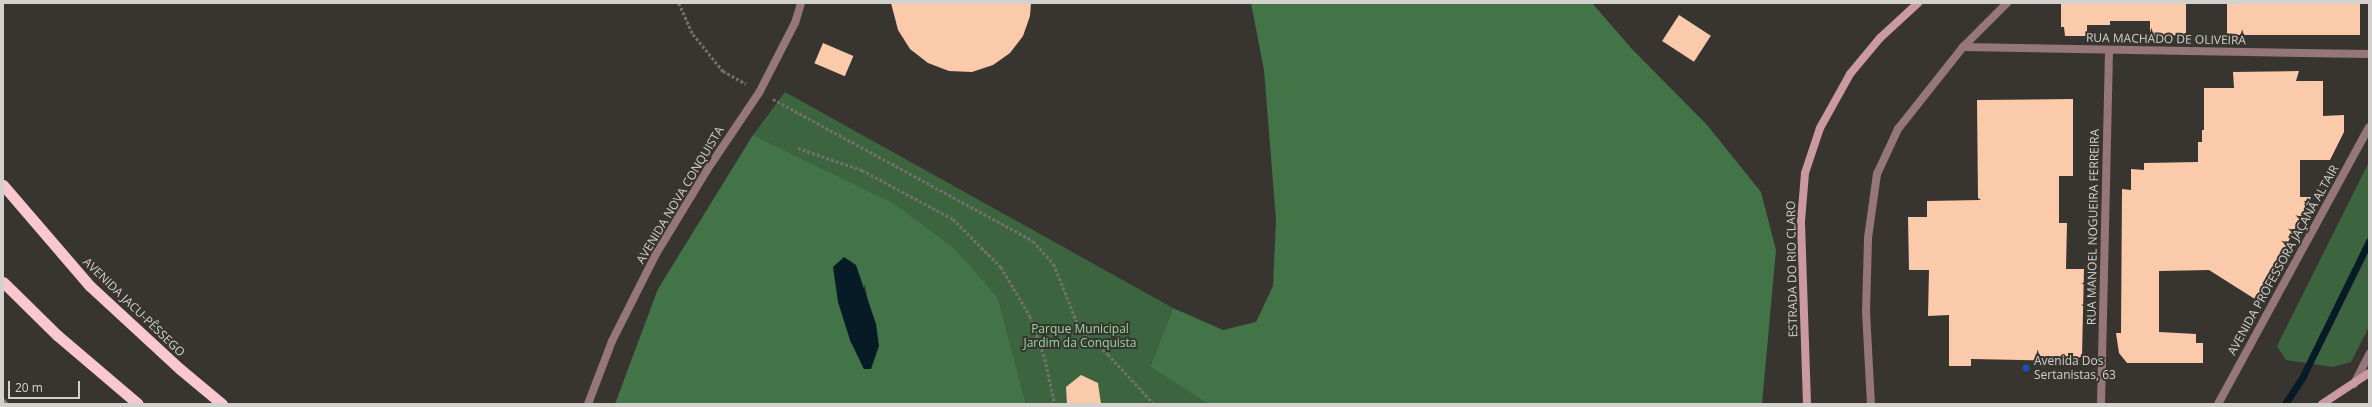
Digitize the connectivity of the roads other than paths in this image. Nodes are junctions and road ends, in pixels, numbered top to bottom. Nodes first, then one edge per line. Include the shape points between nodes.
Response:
1 (801, 3) edge
2 (1918, 3) edge
3 (2007, 3) edge
4 (1963, 47) junction
5 (2109, 50) junction
6 (2369, 54) edge
7 (2369, 127) edge
8 (3, 185) edge
9 (3, 282) edge
10 (2369, 354) edge
11 (2369, 373) edge
12 (2354, 384) junction
13 (138, 404) edge
14 (222, 404) edge
15 (588, 404) edge
16 (1807, 404) edge
17 (1871, 404) edge
18 (2101, 404) edge
19 (2218, 404) edge
20 (2322, 404) edge

1 - 15 street, AVENIDA NOVA CONQUISTA via 795,23 760,91 706,170 656,254 612,341
2 - 16 main road, ESTRADA DO RIO CLARO via 1880,38 1850,74 1820,128 1805,173 1801,222
3 - 4 street
4 - 5 street, RUA MACHADO DE OLIVEIRA
4 - 17 street via 1898,129 1877,174 1867,260 1866,311
5 - 6 street, RUA MACHADO DE OLIVEIRA
5 - 18 street, RUA MANOEL NOGUEIRA FERREIRA
7 - 19 street, AVENIDA PROFESSORA JAÇANÃ ALTAIR
8 - 14 highway, AVENIDA JACU-PÊSSEGO via 90,286
9 - 13 highway via 57,335
10 - 12 street
11 - 12 main road
12 - 20 main road

